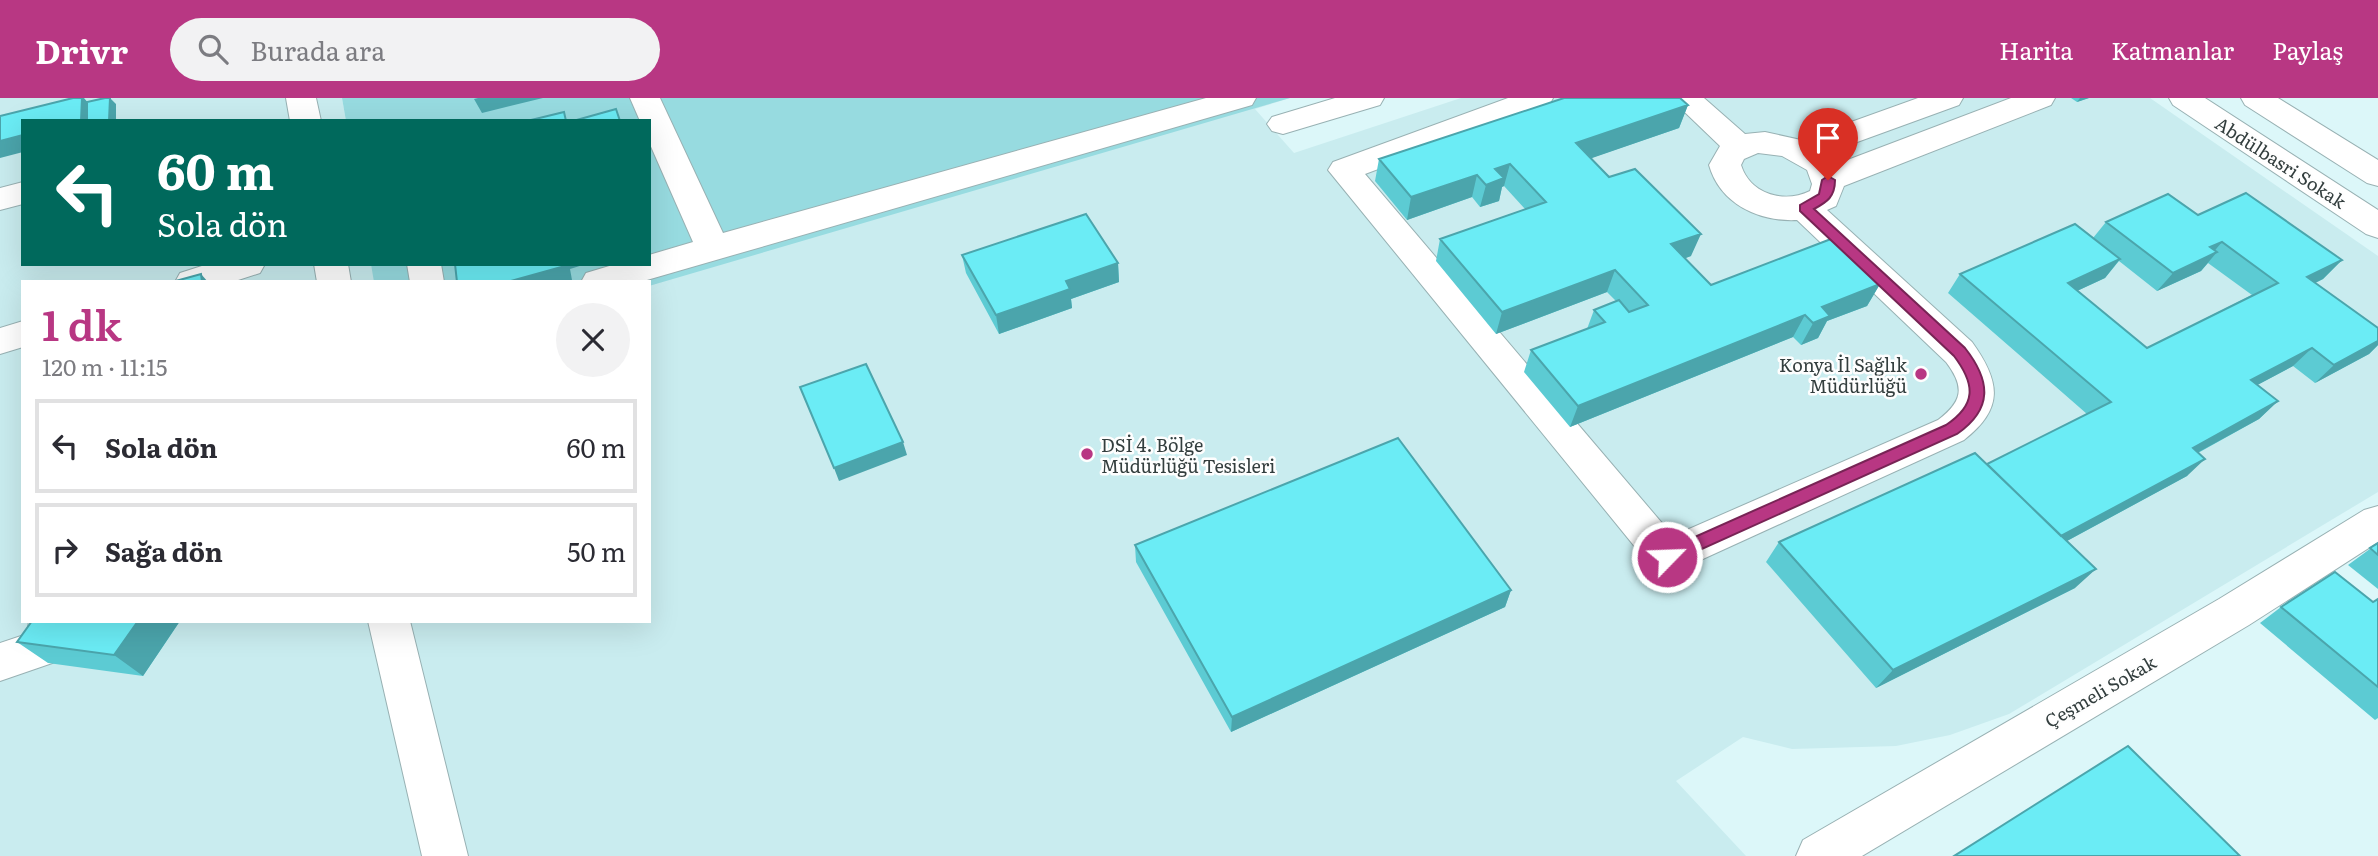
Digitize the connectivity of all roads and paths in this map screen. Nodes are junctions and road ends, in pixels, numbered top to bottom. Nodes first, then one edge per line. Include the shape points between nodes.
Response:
1 (645, 98) edge
2 (1241, 98) edge
3 (1369, 98) edge
4 (1538, 98) edge
5 (1685, 98) edge
6 (1948, 98) edge
7 (2040, 98) edge
8 (2184, 98) edge
9 (2256, 98) edge
10 (1283, 124) dead end
11 (1740, 146) junction
12 (1802, 151) junction
13 (2378, 175) edge
14 (1828, 180) junction
15 (21, 194) edge
16 (0, 199) edge
17 (1805, 208) junction
18 (2378, 226) edge
19 (712, 248) junction
20 (242, 266) edge
21 (198, 280) edge
22 (605, 280) edge
23 (21, 335) edge
24 (0, 341) edge
25 (2378, 522) edge
26 (50, 623) edge
27 (389, 623) edge
28 (0, 662) edge
29 (445, 856) edge
30 (1819, 856) edge

1 - 19 street
2 - 19 street
3 - 10 street
4 - 17 street via 1344,170 1667,557 1951,430 1975,408 1977,383 1959,352
5 - 11 street
6 - 12 street
7 - 14 street
8 - 18 street, Abdülbasri Sokak
9 - 13 street
11 - 12 street via 1769,142
11 - 17 street via 1725,162 1730,184 1772,208
12 - 14 street via 1819,164
14 - 17 street via 1824,198
15 - 16 street
19 - 22 street
20 - 21 street
23 - 24 street
25 - 30 street, Çeşmeli Sokak
26 - 28 street via 46,647
27 - 29 street

